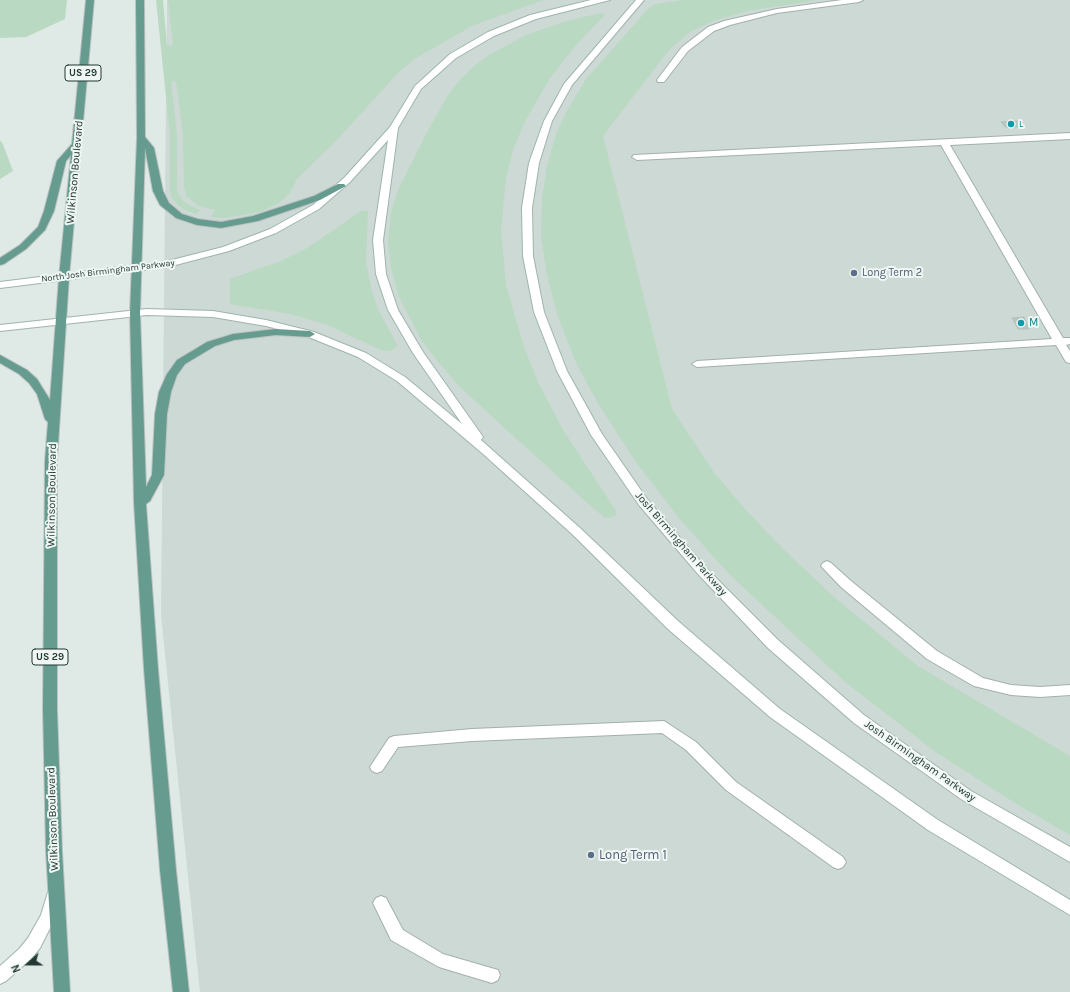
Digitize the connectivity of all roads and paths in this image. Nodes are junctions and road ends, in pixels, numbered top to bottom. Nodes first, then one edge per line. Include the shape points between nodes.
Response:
1 (90, 0) edge
2 (140, 0) edge
3 (606, 0) edge
4 (640, 0) edge
5 (859, 0) edge
6 (661, 80) dead end
7 (394, 128) junction
8 (1070, 136) edge
9 (140, 138) junction
10 (944, 142) junction
11 (77, 145) junction
12 (637, 157) dead end
13 (341, 186) junction
14 (0, 262) edge
15 (136, 269) junction
16 (64, 277) junction
17 (0, 285) edge
18 (135, 313) junction
19 (60, 321) junction
20 (0, 328) edge
21 (310, 334) junction
22 (1065, 342) edge
23 (0, 358) edge
24 (1070, 360) edge
25 (697, 364) dead end
26 (54, 431) junction
27 (486, 450) junction
28 (140, 503) junction
29 (827, 566) dead end
30 (1070, 690) edge
31 (377, 767) dead end
32 (1070, 855) edge
33 (838, 862) dead end
34 (55, 878) junction
35 (381, 903) dead end
36 (1070, 908) edge
37 (492, 975) dead end
38 (0, 976) edge
39 (62, 992) edge
40 (181, 992) edge

1 - 11 main road, Wilkinson Boulevard / US 29
2 - 9 main road
3 - 7 main road, North Josh Birmingham Parkway via 580,4 533,17 491,34 453,56 418,88
4 - 32 main road, Josh Birmingham Parkway via 568,84 548,121 534,163 527,208 528,256 539,312 562,371 597,435 643,502 702,571 772,644 865,723 966,795
5 - 6 main road via 777,12 711,29 685,49
7 - 13 main road, North Josh Birmingham Parkway
7 - 27 main road via 378,240 381,274 393,310 418,353
8 - 10 main road
9 - 13 main road via 150,148 158,191 165,205 179,216 197,222 221,225 255,219 317,198
9 - 15 main road
10 - 12 main road
10 - 22 main road
11 - 14 main road via 62,161 42,228 23,247
11 - 16 main road, Wilkinson Boulevard / US 29
13 - 15 main road, North Josh Birmingham Parkway via 297,219 250,241 191,259
15 - 16 main road, North Josh Birmingham Parkway
15 - 18 main road
16 - 17 main road, North Josh Birmingham Parkway
16 - 19 main road, Wilkinson Boulevard / US 29
18 - 19 main road
18 - 21 main road via 213,314
18 - 28 main road
19 - 20 main road
19 - 26 main road, Wilkinson Boulevard / US 29
21 - 27 main road via 386,368
21 - 28 main road via 276,332 233,337 211,344 181,362 172,374 165,392 158,476 146,498
22 - 24 main road
22 - 25 main road
23 - 26 main road via 33,381 46,404
26 - 34 main road, Wilkinson Boulevard / US 29 via 50,506 50,691
27 - 36 main road via 576,531 674,625 775,713 933,825
28 - 40 main road via 159,769
29 - 30 main road via 932,654 979,682 1011,690
31 - 33 main road via 394,742 472,735 664,727 691,746 731,786
34 - 38 main road via 52,903 42,930 25,954
34 - 39 main road, Wilkinson Boulevard / US 29
35 - 37 main road via 397,935 439,960

